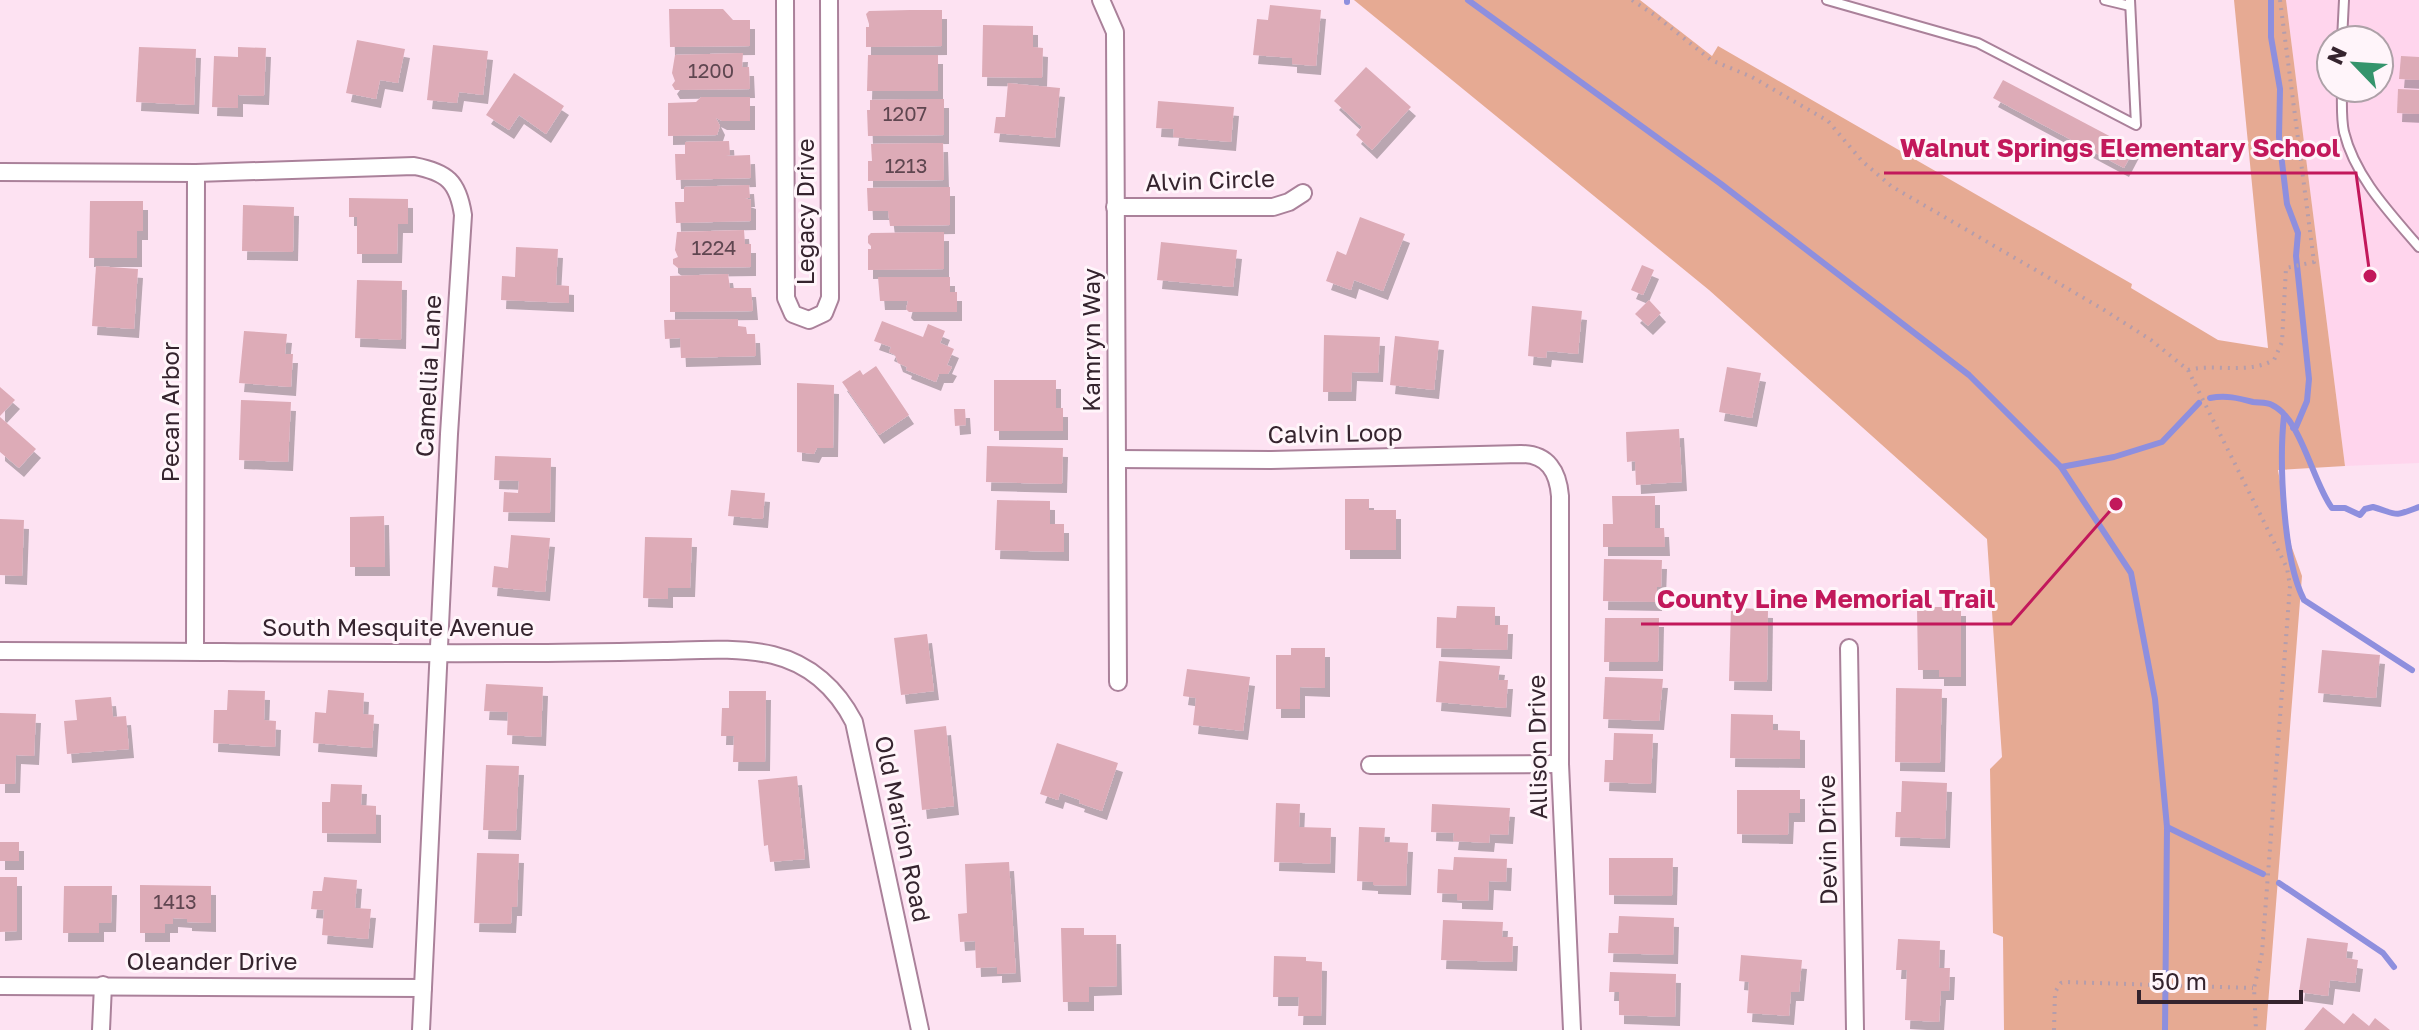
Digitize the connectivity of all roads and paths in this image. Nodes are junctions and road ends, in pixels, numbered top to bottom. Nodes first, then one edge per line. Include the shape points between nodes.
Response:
1 (785, 0) edge
2 (829, 0) edge
3 (1101, 0) edge
4 (1632, 0) edge
5 (1827, 0) edge
6 (2105, 0) edge
7 (2280, 0) edge
8 (2344, 0) edge
9 (2130, 3) edge
10 (2343, 24) edge
11 (2342, 104) edge
12 (0, 172) edge
13 (196, 173) junction
14 (1303, 193) dead end
15 (1115, 207) junction
16 (2419, 247) edge
17 (2188, 370) junction
18 (1117, 459) junction
19 (1551, 466) joint
20 (1849, 648) dead end
21 (0, 651) edge
22 (195, 651) junction
23 (440, 654) junction
24 (795, 663) joint
25 (1118, 682) dead end
26 (1560, 764) junction
27 (1370, 765) dead end
28 (103, 985) junction
29 (0, 986) edge
30 (423, 988) junction
31 (2254, 988) junction
32 (101, 1030) edge
33 (421, 1030) edge
34 (920, 1030) edge
35 (1572, 1030) edge
36 (1855, 1030) edge
37 (2054, 1030) edge
38 (2256, 1030) edge

1 - 2 street, Legacy Drive via 786,298 793,314 809,320 824,313 830,298
3 - 15 street, Kamryn Way via 1115,32
4 - 17 path via 1711,60 1828,121 1891,186 2075,292
5 - 9 lane via 1978,43 2136,125
6 - 9 lane
7 - 17 path via 2314,262 2286,268 2282,342 2274,360 2258,368
8 - 10 lane
11 - 16 lane via 2349,147 2375,194
12 - 13 street, Camellia Lane
13 - 22 street, Pecan Arbor
13 - 23 street, Camellia Lane via 414,166 449,178 456,188 463,215
14 - 15 street, Alvin Circle via 1260,208
15 - 18 street, Kamryn Way
17 - 31 path via 2290,579 2262,953
18 - 19 street, Calvin Loop via 1530,454
18 - 25 street, Kamryn Way
19 - 26 street, Allison Drive via 1560,496
20 - 36 street, Devin Drive
21 - 22 street, South Mesquite Avenue
22 - 23 street, South Mesquite Avenue
23 - 24 street, South Mesquite Avenue via 717,649 774,655
23 - 30 street, Camellia Lane
24 - 34 street, Old Marion Road via 834,690 854,722
26 - 27 street
26 - 35 street, Allison Drive
28 - 29 street, Oleander Drive
28 - 30 street, Oleander Drive
28 - 32 street
30 - 33 street, Camellia Lane
31 - 37 path via 2061,983 2055,992
31 - 38 path

